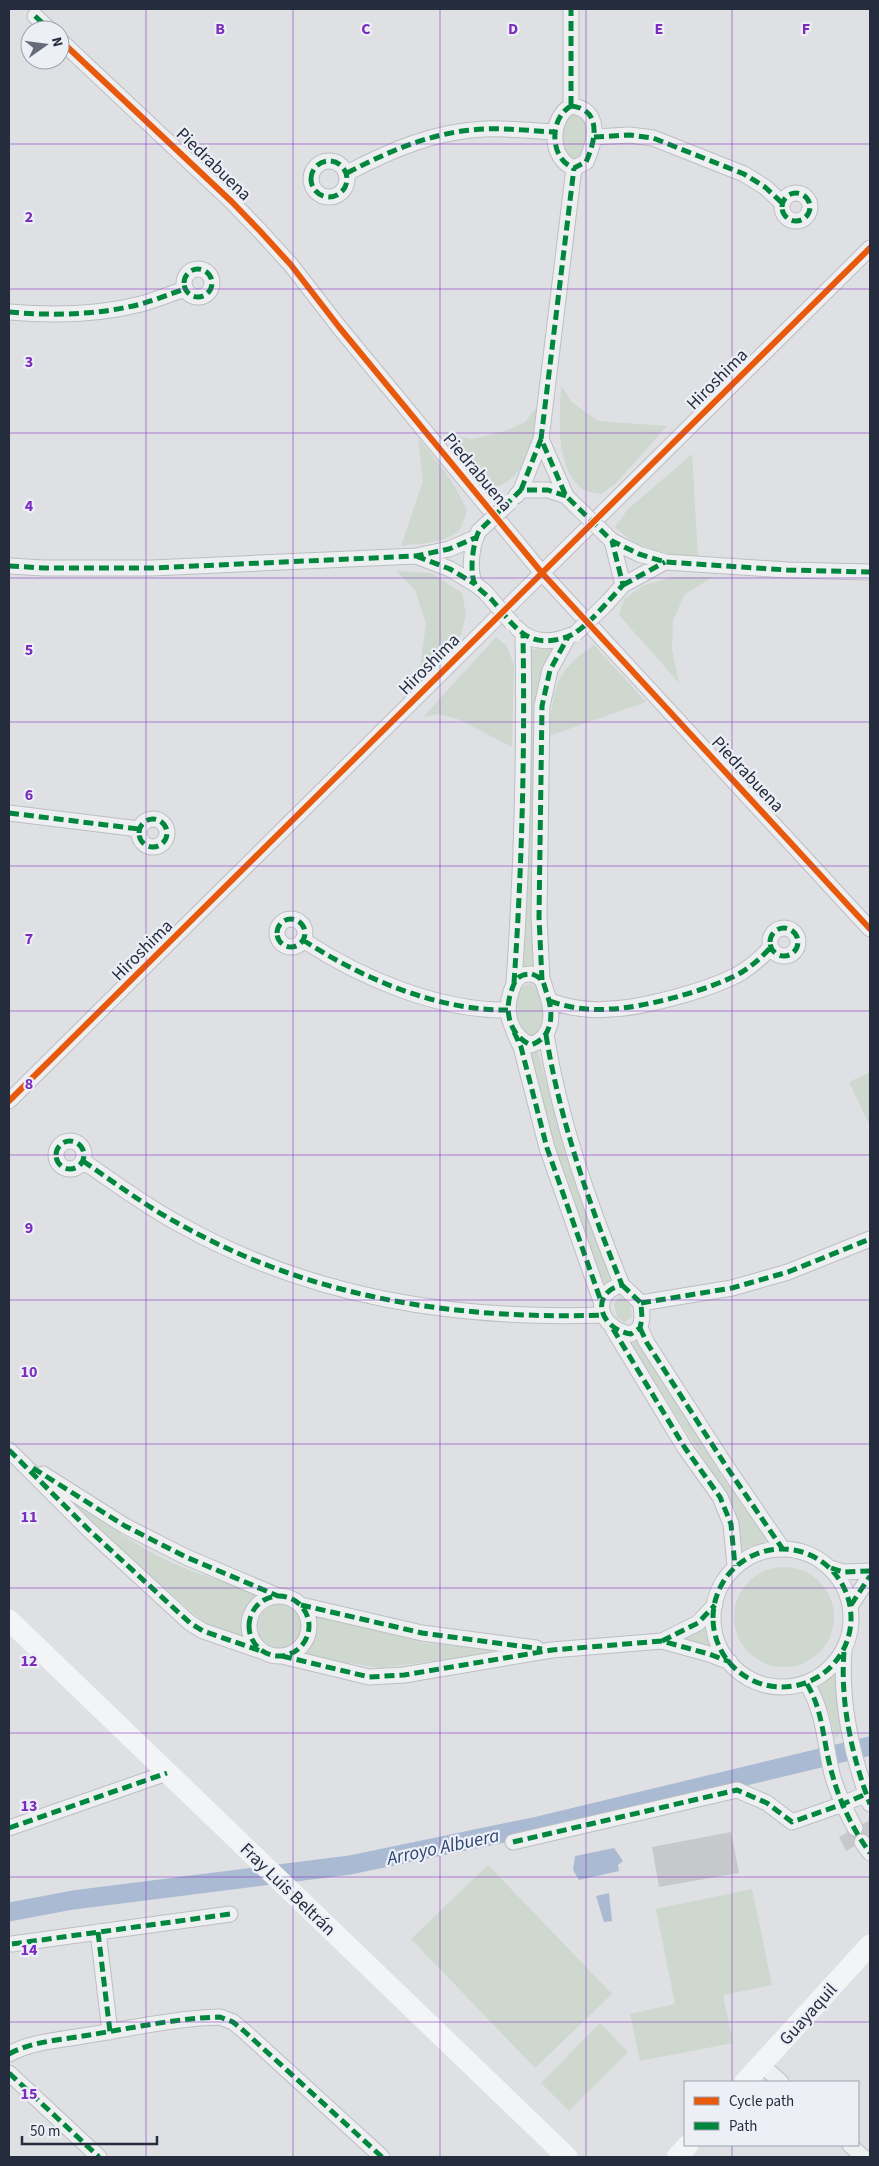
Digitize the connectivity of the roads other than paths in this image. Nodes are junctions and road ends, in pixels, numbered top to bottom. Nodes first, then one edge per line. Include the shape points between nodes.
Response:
1 (572, 9) edge
2 (35, 16) dead end
3 (39, 20) edge
4 (70, 49) edge
5 (570, 106) junction
6 (555, 132) junction
7 (594, 136) junction
8 (574, 168) junction
9 (347, 173) dead end
10 (782, 203) dead end
11 (870, 248) edge
12 (185, 289) dead end
13 (9, 312) edge
14 (541, 440) junction
15 (521, 490) junction
16 (566, 496) junction
17 (477, 534) junction
18 (608, 538) junction
19 (416, 556) junction
20 (665, 562) junction
21 (9, 566) edge
22 (870, 572) edge
23 (542, 573) junction
24 (624, 585) junction
25 (480, 588) junction
26 (523, 635) junction
27 (571, 635) junction
28 (9, 813) edge
29 (140, 829) dead end
30 (870, 929) edge
31 (303, 940) dead end
32 (771, 947) dead end
33 (542, 980) junction
34 (514, 983) junction
35 (550, 1001) junction
36 (508, 1010) junction
37 (514, 1032) junction
38 (546, 1035) junction
39 (9, 1101) edge
40 (83, 1162) dead end
41 (870, 1239) edge
42 (622, 1285) junction
43 (641, 1303) junction
44 (602, 1309) junction
45 (613, 1328) junction
46 (640, 1328) junction
47 (9, 1450) edge
48 (21, 1460) junction
49 (782, 1548) junction
50 (735, 1566) junction
51 (831, 1568) junction
52 (870, 1571) edge
53 (870, 1576) edge
54 (278, 1596) junction
55 (851, 1604) junction
56 (301, 1605) junction
57 (715, 1605) junction
58 (9, 1620) edge
59 (662, 1641) junction
60 (552, 1650) junction
61 (844, 1651) junction
62 (264, 1652) junction
63 (282, 1656) junction
64 (730, 1662) junction
65 (807, 1684) junction
66 (167, 1773) junction
67 (868, 1799) edge
68 (843, 1804) junction
69 (9, 1828) edge
70 (862, 1841) edge
71 (513, 1842) dead end
72 (230, 1914) dead end
73 (98, 1932) junction
74 (12, 1944) dead end
75 (870, 1945) edge
76 (110, 2032) junction
77 (9, 2054) edge
78 (761, 2064) junction
79 (9, 2073) edge
80 (746, 2081) edge
81 (780, 2081) edge
82 (687, 2146) edge
83 (851, 2146) edge
84 (100, 2157) edge
85 (382, 2157) edge
86 (567, 2157) edge
87 (677, 2157) edge
88 (863, 2157) edge

1 - 5 street
2 - 3 street
4 - 23 street, Piedrabuena via 232,202 285,258
5 - 6 street via 558,117
5 - 7 street via 589,112
6 - 8 street via 562,161
6 - 9 street via 486,129 452,132 384,153
7 - 8 street via 586,162
7 - 10 street via 653,138 744,174
8 - 14 street
11 - 23 street, Hiroshima
12 - 13 street via 142,304 109,310 59,314
14 - 15 street
14 - 16 street
15 - 16 street via 548,490
15 - 17 street, bridge
16 - 18 street, bridge
17 - 19 street via 449,549
17 - 25 street via 473,571
18 - 20 street via 639,554
18 - 24 street
19 - 21 street via 152,568
19 - 25 street via 450,570
20 - 22 street
20 - 24 street
23 - 30 street, Piedrabuena
23 - 39 street, Hiroshima
24 - 27 street, bridge
25 - 26 street, bridge
26 - 27 street via 549,641
26 - 34 street via 521,846
27 - 33 street via 550,670 542,706 539,917
28 - 29 street
31 - 36 street via 346,965 414,993 462,1007
32 - 35 street via 741,973 680,996 611,1010 564,1006
33 - 34 street via 532,974 521,976
33 - 35 street
34 - 36 street
35 - 38 street via 551,1022
36 - 37 street
37 - 38 street via 530,1045
37 - 44 street via 521,1047 547,1148
38 - 42 street via 556,1090 578,1167
40 - 44 street via 181,1225 233,1251 322,1284 416,1306 470,1312 520,1316
41 - 43 street via 788,1272 732,1288
42 - 43 street
42 - 44 street via 613,1287 605,1296
43 - 46 street
44 - 45 street
45 - 46 street via 630,1334
45 - 50 street via 685,1448 720,1497 730,1524
46 - 49 street via 720,1458
47 - 48 street
48 - 54 street via 125,1526 186,1557
48 - 62 street via 89,1530 190,1623
49 - 50 street via 770,1548 750,1555
49 - 51 street via 811,1554
50 - 57 street via 718,1591
51 - 52 street via 843,1572
51 - 55 street via 843,1584
53 - 55 street
54 - 56 street via 293,1599
54 - 62 street via 263,1600 251,1616 251,1636
55 - 61 street via 852,1629
56 - 60 street via 422,1633
56 - 63 street via 306,1613 309,1632 300,1648
57 - 59 street via 698,1622
57 - 64 street via 714,1635
58 - 66 street, Fray Luis Beltrán
59 - 60 street
59 - 64 street
60 - 63 street via 382,1677 369,1677
61 - 65 street via 828,1670
61 - 67 street via 842,1676 849,1724 858,1770
62 - 63 street
64 - 65 street via 740,1673 761,1684 784,1688
65 - 68 street via 818,1704 832,1776
66 - 69 street
66 - 86 street, Fray Luis Beltrán
67 - 68 street
68 - 70 street
68 - 71 street via 792,1822 768,1803 737,1790
72 - 73 street
73 - 74 street
73 - 76 street
75 - 78 street, Guayaquil
76 - 77 street via 44,2043
76 - 85 street via 220,2017 232,2022
78 - 80 street, Guayaquil
78 - 81 street
79 - 84 street
82 - 87 street
83 - 88 street

